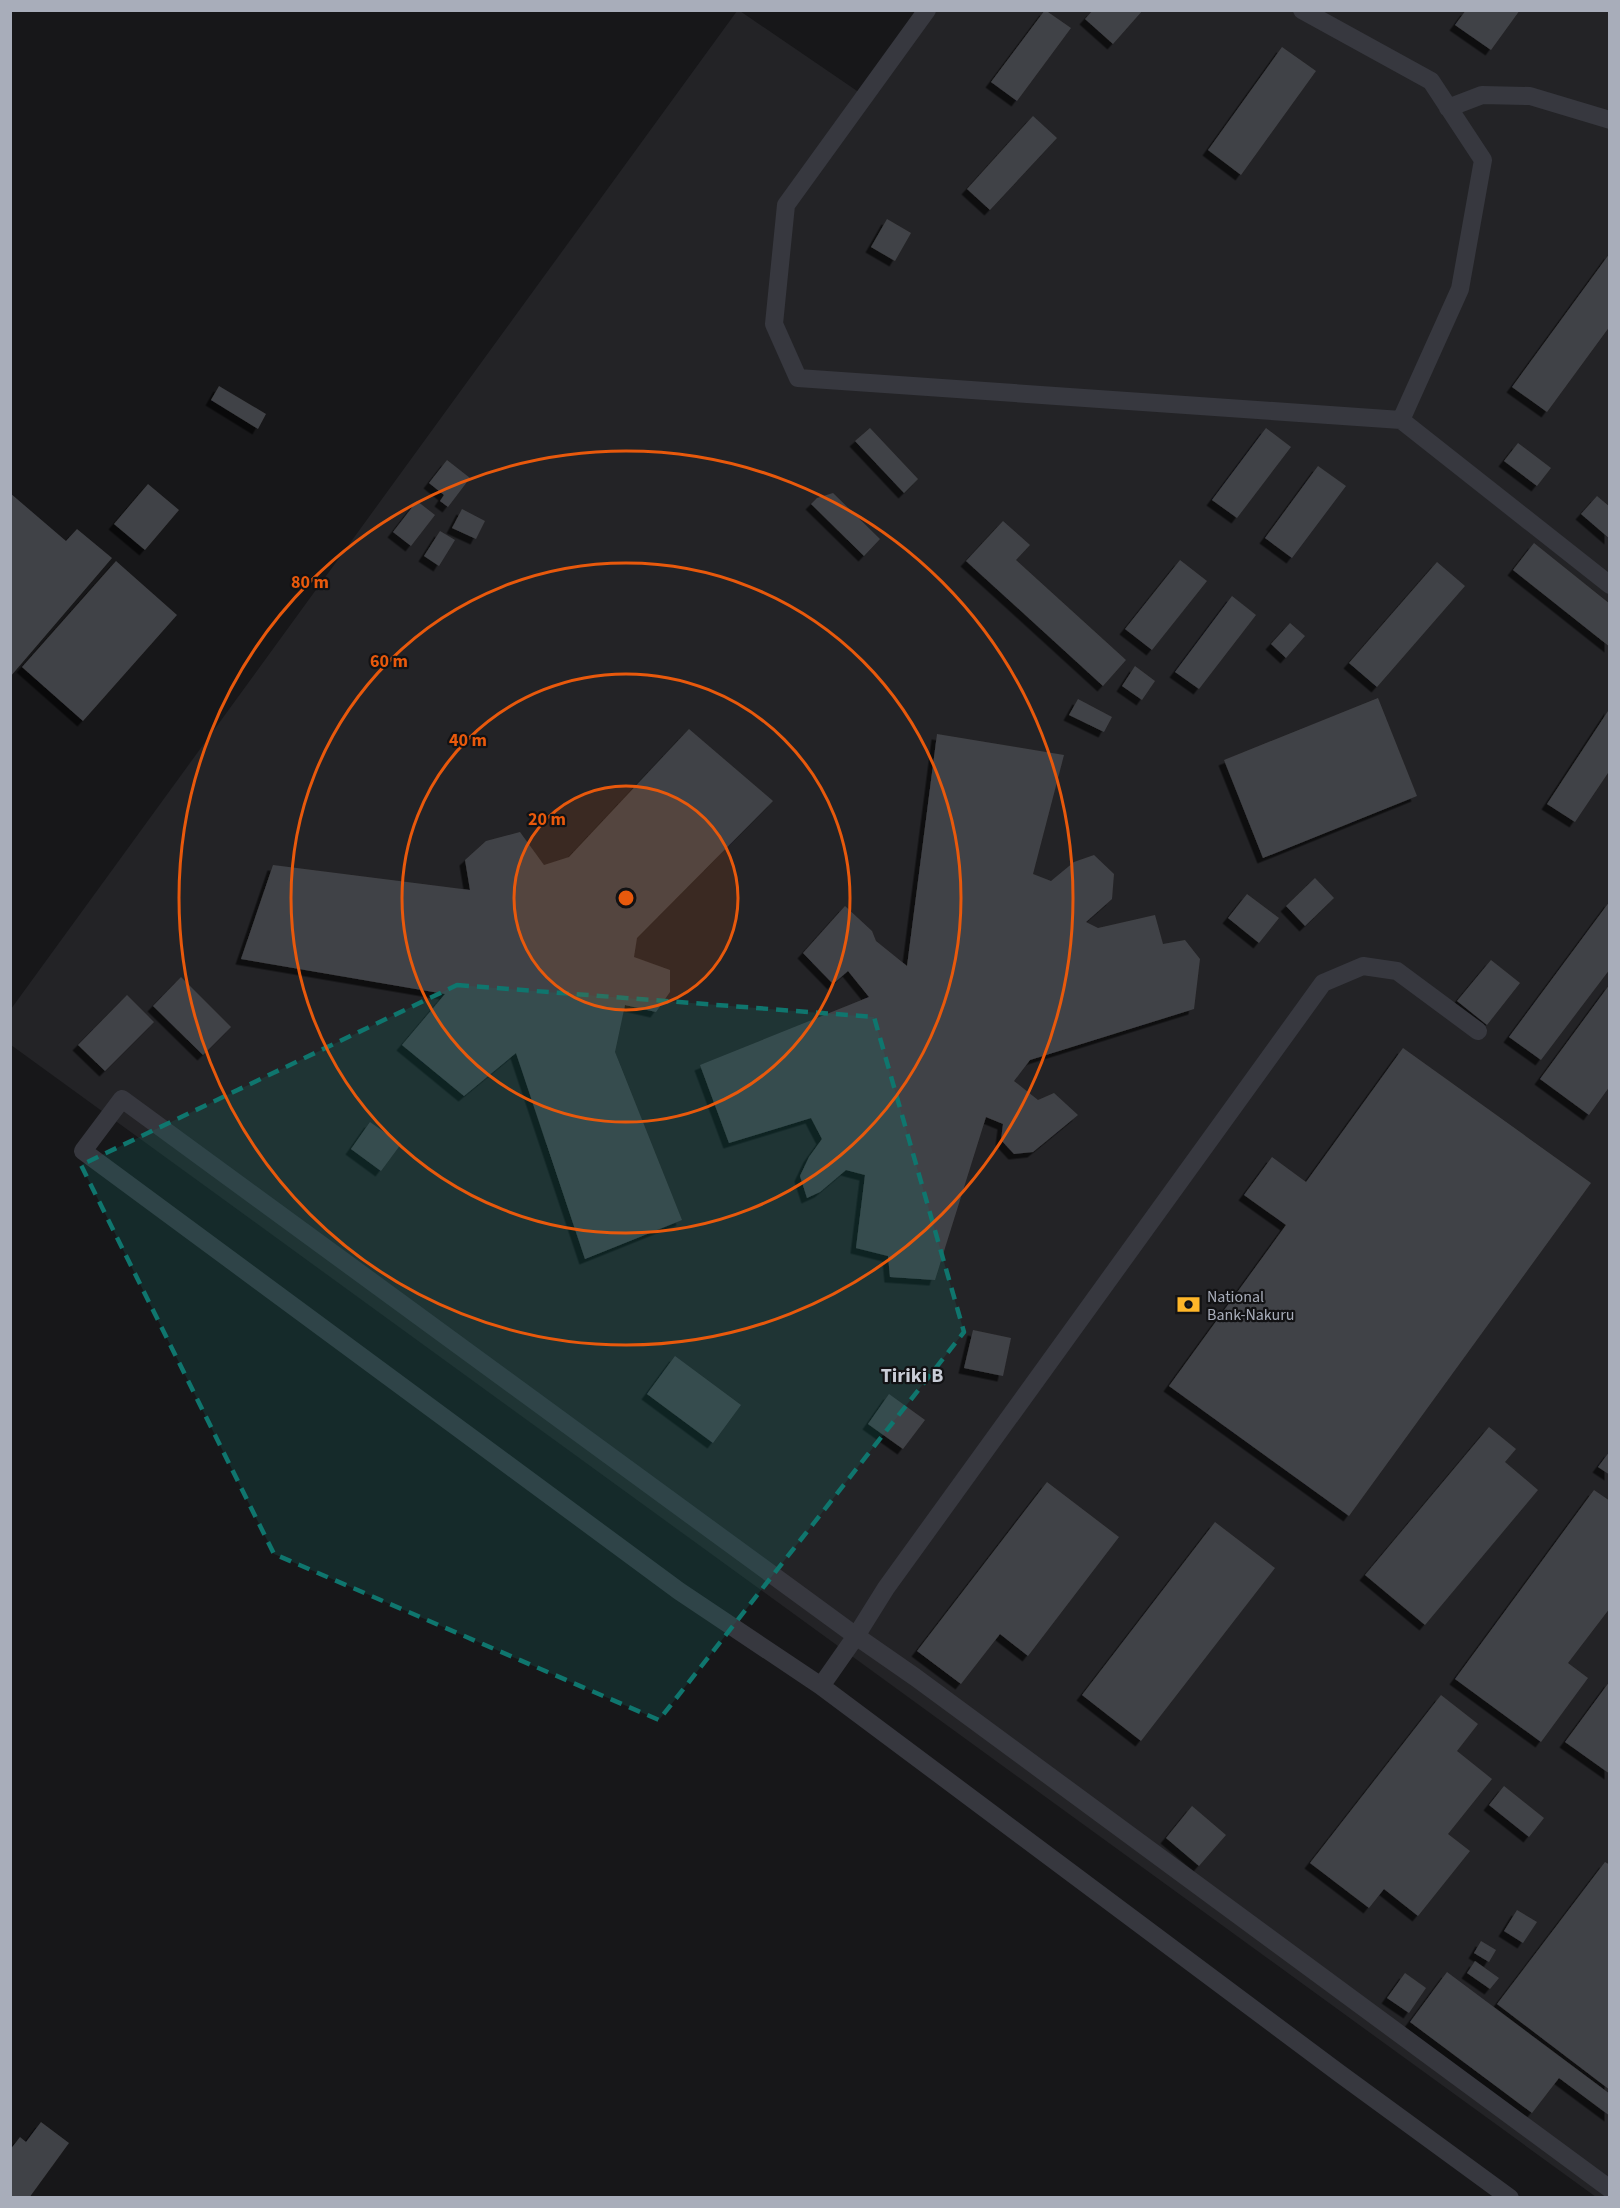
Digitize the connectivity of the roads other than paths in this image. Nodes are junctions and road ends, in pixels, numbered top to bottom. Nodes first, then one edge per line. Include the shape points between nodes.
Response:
1 (927, 10) edge
2 (1302, 10) edge
3 (1448, 108) junction
4 (1610, 120) edge
5 (1401, 420) junction
6 (1610, 585) edge
7 (1478, 1031) dead end
8 (856, 1636) junction
9 (821, 1686) junction
10 (1610, 2188) edge
11 (1510, 2198) edge

1 - 5 lane via 786,206 774,324 798,378
2 - 3 lane via 1431,81
3 - 4 lane via 1482,96 1530,96
3 - 5 lane via 1483,160 1460,288
5 - 6 lane
7 - 8 lane via 1397,971 1363,966 1323,983 886,1588
8 - 9 lane
8 - 9 lane via 122,1100 82,1151 679,1591
8 - 10 lane
9 - 11 lane

